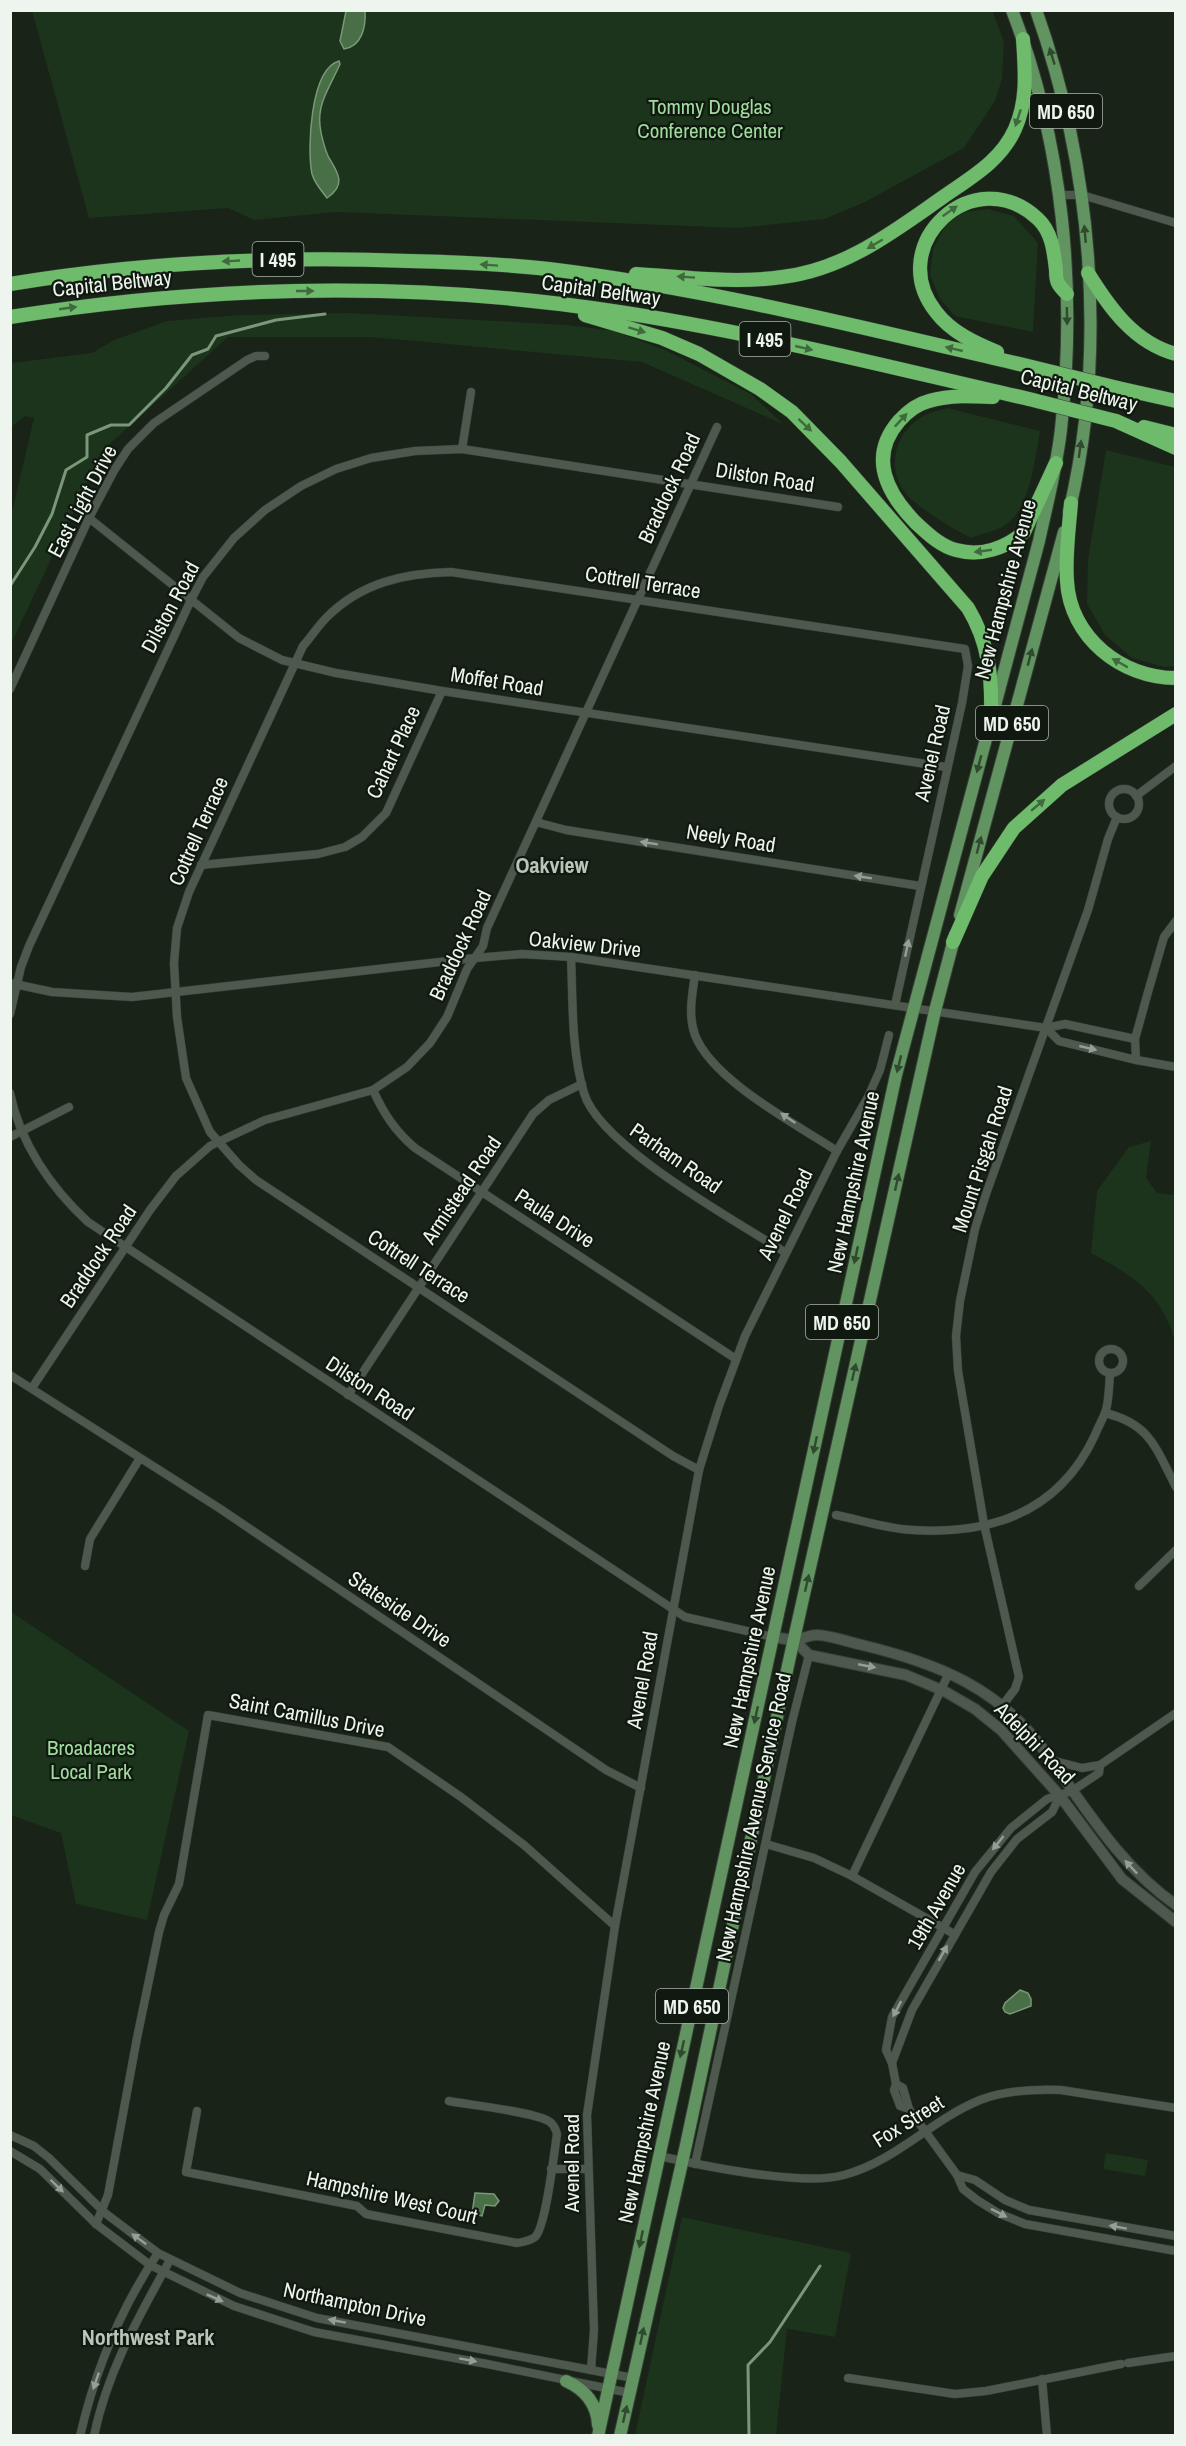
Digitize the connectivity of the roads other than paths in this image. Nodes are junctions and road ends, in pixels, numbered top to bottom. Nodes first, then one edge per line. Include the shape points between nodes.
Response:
1 (1012, 10) edge
2 (1036, 10) edge
3 (1023, 39) junction
4 (1059, 195) junction
5 (1082, 195) junction
6 (1176, 223) edge
7 (547, 269) junction
8 (1088, 273) junction
9 (10, 284) edge
10 (1066, 294) junction
11 (498, 298) junction
12 (10, 317) edge
13 (1176, 354) edge
14 (266, 356) dead end
15 (1032, 367) junction
16 (1118, 388) junction
17 (471, 392) dead end
18 (1176, 392) edge
19 (1029, 399) junction
20 (1176, 401) edge
21 (1116, 421) junction
22 (717, 427) dead end
23 (1176, 435) edge
24 (1176, 448) edge
25 (462, 449) junction
26 (1056, 463) junction
27 (691, 484) junction
28 (1071, 503) junction
29 (838, 507) dead end
30 (89, 518) junction
31 (638, 599) junction
32 (190, 600) junction
33 (965, 649) joint
34 (294, 663) junction
35 (1176, 678) edge
36 (10, 689) edge
37 (442, 691) junction
38 (586, 713) junction
39 (1176, 714) edge
40 (991, 716) junction
41 (1176, 766) edge
42 (946, 767) junction
43 (1136, 796) junction
44 (1117, 817) junction
45 (536, 822) junction
46 (201, 865) junction
47 (920, 886) junction
48 (1176, 921) edge
49 (953, 942) junction
50 (571, 957) junction
51 (475, 958) junction
52 (694, 975) junction
53 (14, 984) edge
54 (176, 993) junction
55 (895, 1005) junction
56 (913, 1008) junction
57 (935, 1011) junction
58 (10, 1014) edge
59 (1046, 1028) junction
60 (889, 1035) dead end
61 (1135, 1039) junction
62 (1136, 1060) junction
63 (1176, 1067) edge
64 (582, 1084) junction
65 (373, 1090) junction
66 (10, 1093) edge
67 (69, 1107) dead end
68 (22, 1131) junction
69 (10, 1137) edge
70 (218, 1142) junction
71 (837, 1151) junction
72 (482, 1192) junction
73 (125, 1248) junction
74 (786, 1253) junction
75 (418, 1287) junction
76 (736, 1359) junction
77 (1110, 1374) dead end
78 (10, 1375) edge
79 (32, 1388) junction
80 (348, 1395) junction
81 (1105, 1413) junction
82 (140, 1458) junction
83 (699, 1470) junction
84 (1176, 1487) edge
85 (836, 1515) dead end
86 (984, 1524) junction
87 (1176, 1550) edge
88 (85, 1566) dead end
89 (1139, 1586) dead end
90 (673, 1609) junction
91 (773, 1637) junction
92 (794, 1640) junction
93 (810, 1655) junction
94 (950, 1673) junction
95 (941, 1690) junction
96 (1002, 1706) junction
97 (1176, 1713) edge
98 (1051, 1760) junction
99 (1100, 1765) junction
100 (641, 1788) junction
101 (1072, 1791) junction
102 (1060, 1796) junction
103 (1011, 1828) junction
104 (1020, 1837) junction
105 (766, 1844) junction
106 (852, 1876) junction
107 (1176, 1905) edge
108 (1176, 1922) edge
109 (615, 1926) junction
110 (943, 1928) junction
111 (954, 1934) junction
112 (892, 2063) junction
113 (449, 2101) dead end
114 (1176, 2108) edge
115 (197, 2111) dead end
116 (926, 2132) junction
117 (10, 2135) edge
118 (10, 2151) edge
119 (659, 2156) junction
120 (682, 2161) junction
121 (695, 2164) junction
122 (551, 2169) junction
123 (587, 2169) junction
124 (957, 2175) junction
125 (981, 2185) junction
126 (972, 2196) junction
127 (102, 2209) junction
128 (96, 2224) junction
129 (1176, 2236) edge
130 (1176, 2251) edge
131 (158, 2253) junction
132 (170, 2260) junction
133 (150, 2265) junction
134 (163, 2273) junction
135 (1176, 2356) edge
136 (591, 2370) junction
137 (612, 2374) junction
138 (633, 2378) junction
139 (848, 2378) dead end
140 (1042, 2379) junction
141 (566, 2380) junction
142 (609, 2390) junction
143 (630, 2393) junction
144 (598, 2434) edge
145 (80, 2436) edge
146 (94, 2436) edge
147 (620, 2436) edge
148 (1047, 2436) edge

1 - 3 main road, New Hampshire Avenue / MD 650
5 -> 2 main road, New Hampshire Avenue / MD 650 via 1071,128
3 - 4 main road, New Hampshire Avenue / MD 650 via 1049,134
3 -> 7 highway via 1024,97 1021,114 1005,147 978,172 855,255 808,272 760,279
4 - 5 street
4 - 10 main road, New Hampshire Avenue / MD 650
5 - 6 street
8 -> 5 main road, New Hampshire Avenue / MD 650
7 -> 9 highway, Capital Beltway / I 495 via 454,262 285,259 142,267
15 -> 7 highway, Capital Beltway / I 495 via 745,301
8 - 13 highway via 1107,304 1129,328
28 -> 8 main road, New Hampshire Avenue / MD 650 via 1087,395
15 -> 10 highway via 957,332 935,312 927,299 920,267 929,234 950,210 967,202 999,199 1018,204 1041,222 1053,244 1057,282
10 -> 26 main road, New Hampshire Avenue / MD 650 via 1064,391
12 -> 11 highway, Capital Beltway / I 495 via 146,299 244,293 398,292
11 -> 19 highway, Capital Beltway / I 495 via 694,324
11 -> 40 highway via 602,319 663,338 730,370 792,412 841,462 968,608 978,624 990,662
14 - 30 street, East Light Drive via 247,360 154,423 128,449
15 - 16 highway, Capital Beltway / I 495, bridge
16 - 18 highway
16 - 20 highway, Capital Beltway / I 495
17 - 25 street
19 - 21 highway, Capital Beltway / I 495, bridge
26 -> 19 highway via 1024,532 1015,540 986,551 956,550 942,544 908,514 887,484 883,461 888,437 915,407 957,397
21 - 23 highway, Capital Beltway / I 495
21 - 24 highway
22 - 27 street, Braddock Road
25 - 27 street, Dilston Road
25 - 32 street, Dilston Road via 371,458 301,486 234,538
26 - 40 main road, New Hampshire Avenue / MD 650
27 - 29 street, Dilston Road
27 - 31 street, Braddock Road
35 -> 28 highway via 1128,668 1111,658 1084,630 1067,582
49 -> 28 main road, New Hampshire Avenue / MD 650
30 - 32 street, Moffet Road
30 - 36 street, East Light Drive
31 - 33 street, Cottrell Terrace
31 - 34 street, Cottrell Terrace via 451,572 415,573 354,596 327,617
31 - 38 street, Braddock Road
32 - 34 street, Moffet Road via 238,638
32 - 53 street, Dilston Road
33 - 42 street, Avenel Road via 968,666
34 - 37 street, Moffet Road
34 - 46 street, Cottrell Terrace
37 - 38 street, Moffet Road
37 - 46 street, Cahart Place via 386,813 362,837 345,847 318,854
38 - 42 street, Moffet Road
38 - 45 street, Braddock Road
49 -> 39 highway via 982,876 1014,828 1062,785
40 -> 56 main road, New Hampshire Avenue / MD 650
41 - 43 street
42 - 47 street, Avenel Road
43 - 44 street via 1136,812 1128,818
43 - 44 street via 1122,789 1113,794 1109,804
44 - 59 street, Mount Pisgah Road
47 -> 45 street, Neely Road
45 - 51 street, Braddock Road
46 - 54 street, Cottrell Terrace via 177,928
55 -> 47 street, Avenel Road
48 - 61 street via 1164,937
49 - 57 main road, New Hampshire Avenue / MD 650
50 - 51 street, Oakview Drive via 522,954
50 - 52 street, Oakview Drive
50 - 64 street, Parham Road
51 - 54 street, Oakview Drive
51 - 65 street, Braddock Road via 430,1043 406,1067
52 - 55 street, Oakview Drive
71 -> 52 street via 725,1077 708,1059 695,1035 691,1017
53 - 54 street, Oakview Drive via 96,996
53 - 58 street, Dilston Road
54 - 70 street, Cottrell Terrace via 186,1078 200,1114
55 - 56 street, Oakview Drive
56 - 57 street, Oakview Drive
56 -> 91 main road, New Hampshire Avenue / MD 650
57 - 59 street, Oakview Drive
92 -> 57 main road, New Hampshire Avenue / MD 650
59 - 61 street via 1065,1024
59 -> 62 street via 1059,1041
59 - 86 street, Mount Pisgah Road via 986,1194 960,1300 958,1371
60 - 71 street, Avenel Road via 868,1097
61 - 62 street
62 - 63 street
64 - 72 street, Armistead Road via 549,1100 533,1114
64 - 74 street, Parham Road via 584,1095 602,1123 620,1142
65 - 70 street, Braddock Road via 266,1120
65 - 72 street, Paula Drive via 398,1134
66 - 68 street, Dilston Road
67 - 68 street
68 - 69 street
68 - 73 street, Dilston Road via 67,1203
70 - 73 street, Braddock Road via 176,1176
70 - 75 street, Cottrell Terrace via 256,1180
71 - 74 street, Avenel Road
72 - 75 street, Armistead Road
72 - 76 street, Paula Drive
73 - 79 street, Braddock Road
73 - 80 street, Dilston Road
74 - 76 street, Avenel Road
75 - 80 street, Armistead Road
75 - 83 street, Cottrell Terrace
76 - 83 street, Avenel Road
77 - 81 street
78 - 79 street
79 - 82 street
80 - 90 street, Dilston Road
81 - 84 street via 1141,1428
81 - 86 street via 1087,1452 1056,1491 1015,1517
82 - 88 street via 90,1539
82 - 100 street, Stateside Drive via 606,1770
83 - 90 street, Avenel Road
85 - 86 street via 912,1530
86 - 96 street, Mount Pisgah Road via 1019,1677
87 - 89 street
90 - 91 street, Dilston Road via 685,1617
90 - 100 street, Avenel Road
91 - 92 main road, Adelphi Road
91 -> 119 main road, New Hampshire Avenue / MD 650
92 - 93 main road
92 - 94 main road, Adelphi Road via 818,1635 908,1656
92 - 120 main road, New Hampshire Avenue / MD 650
93 -> 95 main road, Adelphi Road via 906,1675
93 - 105 street, New Hampshire Avenue Service Road
94 - 95 street
94 - 96 main road, Adelphi Road
95 - 102 main road, Adelphi Road via 1001,1730
95 - 106 street
96 - 98 main road, Adelphi Road
97 - 99 street, 19th Avenue
98 - 99 street via 1082,1768
98 - 101 main road, Adelphi Road
99 - 101 street, 19th Avenue via 1099,1773
100 - 109 street, Avenel Road
101 - 102 street, 19th Avenue
107 -> 101 main road, Adelphi Road via 1155,1890 1118,1852
102 - 103 street, 19th Avenue via 1047,1799
102 - 104 street, 19th Avenue via 1052,1812
102 - 108 main road, Adelphi Road via 1122,1879
103 - 104 street
103 -> 110 street, 19th Avenue via 975,1872
104 - 111 street, 19th Avenue via 991,1872
105 - 106 street via 814,1858
105 - 121 street, New Hampshire Avenue Service Road
106 - 110 street
109 - 123 street, Avenel Road via 587,2115
109 - 127 street, Saint Camillus Drive via 524,1845 388,1748 208,1715 179,1884 164,1915
110 - 111 street
110 -> 112 street, 19th Avenue via 892,2017 886,2050
112 -> 111 street, 19th Avenue via 912,2010
112 - 116 street, 19th Avenue via 896,2084 903,2088 909,2109
113 - 122 street, Hampshire West Court via 550,2121 557,2134
114 - 116 street, Fox Street via 1061,2090 1022,2091 982,2099
115 - 122 street, Hampshire West Court via 186,2172 357,2206 366,2214 517,2243 535,2237 541,2228
116 - 121 street, Fox Street via 891,2157 828,2179
116 - 124 street, 19th Avenue
117 - 127 street, Northampton Drive via 50,2158
118 -> 128 street, Northampton Drive via 40,2169
119 - 120 street, Fox Street
119 -> 137 main road, New Hampshire Avenue / MD 650
120 - 121 street, Fox Street
138 -> 120 main road, New Hampshire Avenue / MD 650
122 - 123 street
123 - 136 street, Avenel Road via 594,2330
124 - 125 street
124 - 126 street, 19th Avenue via 963,2189
125 - 126 street
129 -> 125 street via 1029,2210
126 -> 130 street via 1025,2224
127 - 128 street
131 -> 127 street, Northampton Drive
128 - 133 street, Northampton Drive
131 - 132 street, Northampton Drive
131 - 133 street
132 - 134 street
136 -> 132 street, Northampton Drive via 317,2318 240,2293
133 - 134 street, Northampton Drive
133 -> 145 street via 102,2361
134 -> 141 street, Northampton Drive via 234,2306 314,2332
134 - 146 street via 122,2351
135 - 140 street
136 - 137 street, Northampton Drive
137 - 138 street, Northampton Drive
137 - 142 main road, New Hampshire Avenue / MD 650
138 - 143 main road, New Hampshire Avenue / MD 650
139 - 140 street via 955,2394
140 - 148 street
141 - 142 street, Northampton Drive
141 - 144 main road via 586,2393 594,2406
142 - 143 street, Northampton Drive
142 - 144 main road, New Hampshire Avenue / MD 650
147 -> 143 main road, New Hampshire Avenue / MD 650

